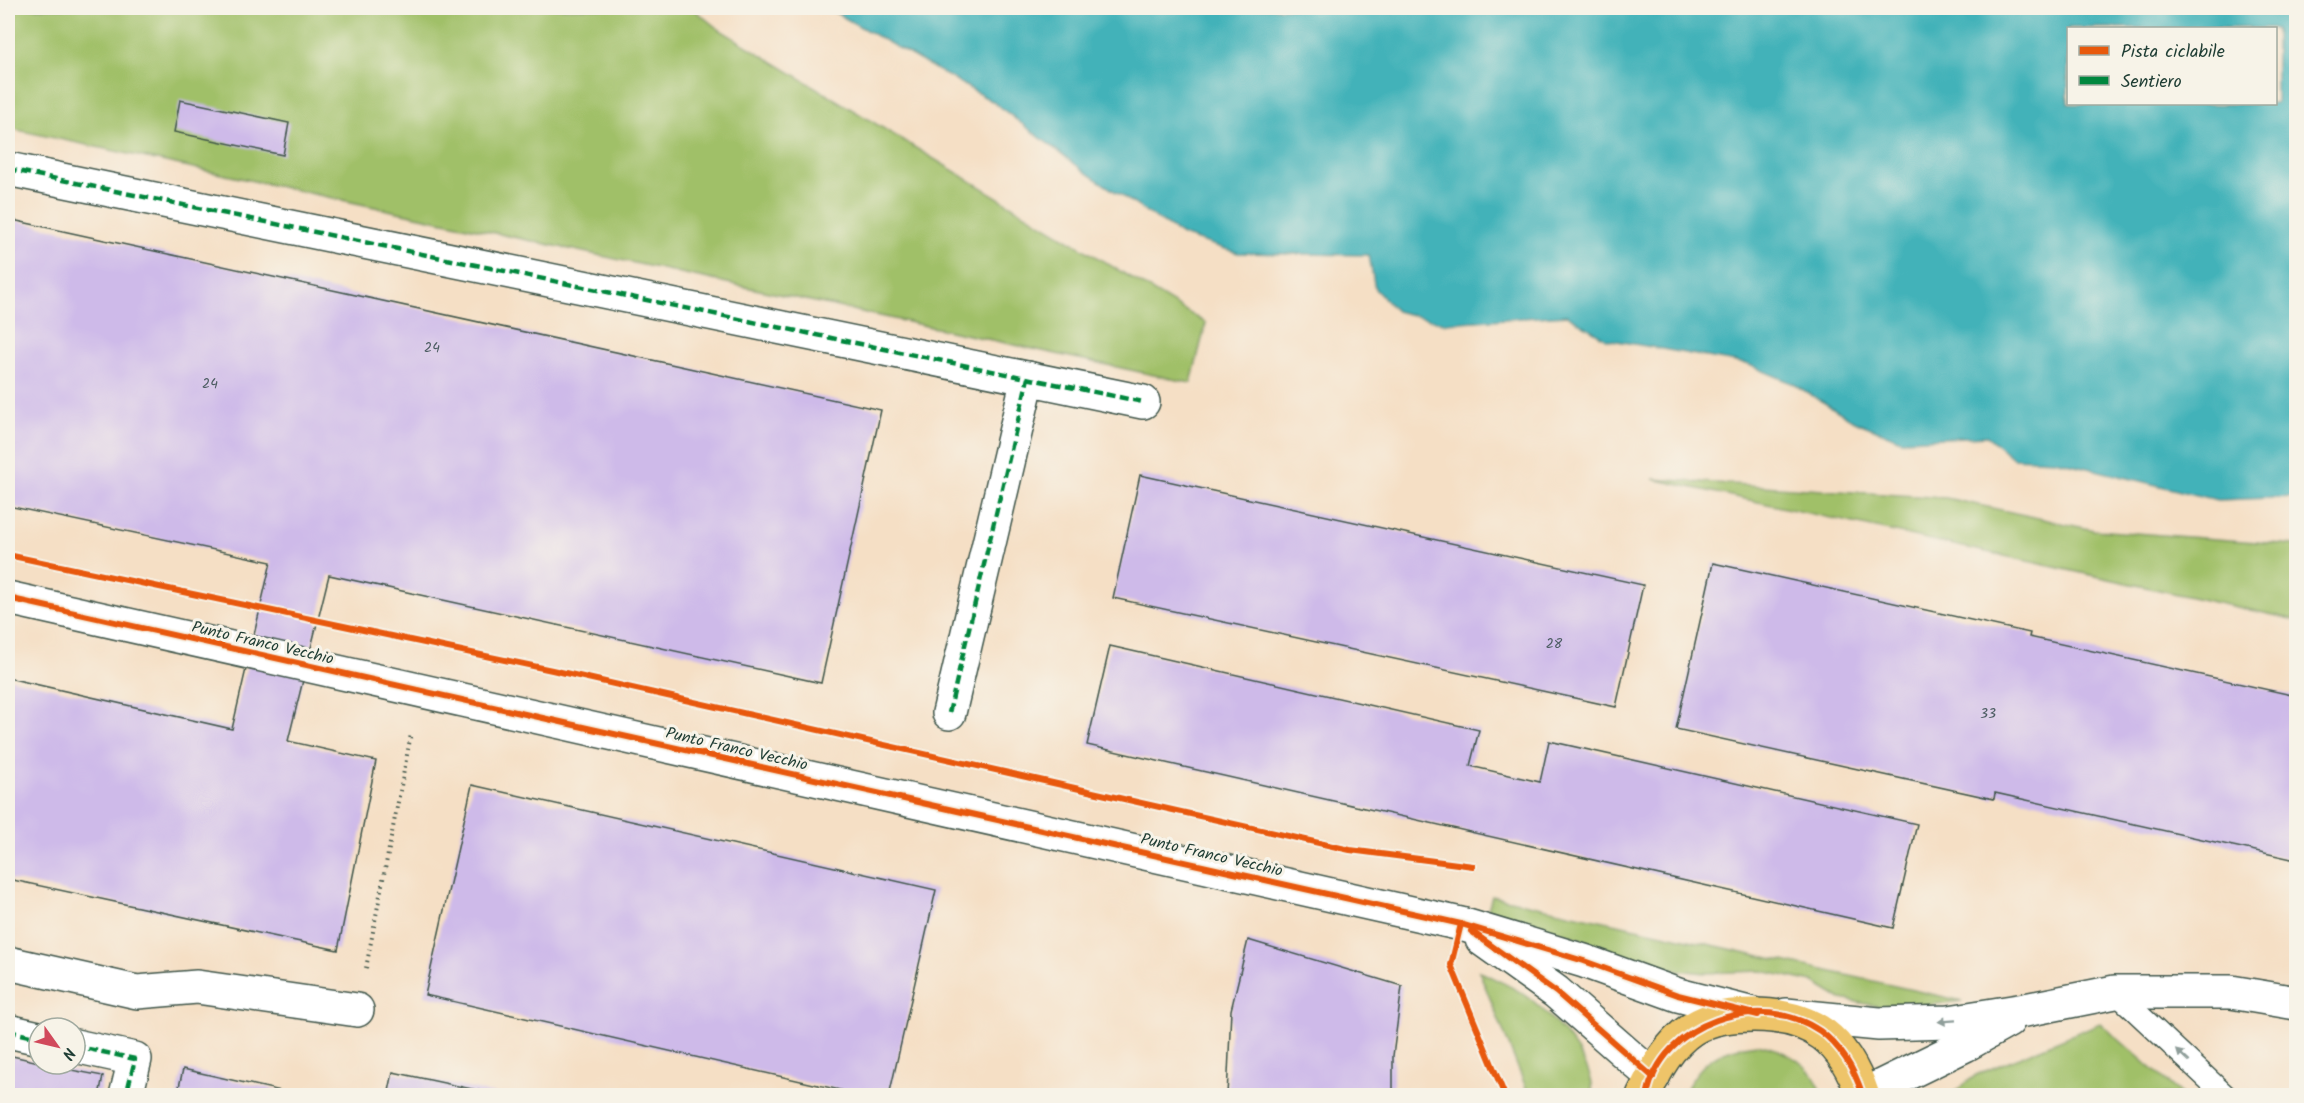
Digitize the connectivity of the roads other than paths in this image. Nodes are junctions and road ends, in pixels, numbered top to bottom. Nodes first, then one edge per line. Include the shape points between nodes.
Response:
1 (8, 169) edge
2 (1028, 378) junction
3 (1143, 402) dead end
4 (8, 598) edge
5 (949, 712) dead end
6 (1461, 924) junction
7 (8, 963) edge
8 (2115, 992) junction
9 (2296, 1003) edge
10 (357, 1010) road end
11 (2025, 1010) junction
12 (1770, 1015) junction
13 (8, 1031) edge
14 (27, 1035) edge
15 (87, 1049) edge
16 (1648, 1087) edge
17 (126, 1095) edge
18 (1863, 1095) edge
19 (2226, 1095) edge

1 - 2 street
2 - 3 street
2 - 5 street
4 - 6 street, Punto Franco Vecchio
6 - 12 street, Punto Franco Vecchio via 1584,960 1678,995
6 - 16 street, Punto Franco Vecchio via 1556,992
7 - 10 street via 136,992 197,987
8 - 9 street, Punto Franco Vecchio via 2231,992
8 - 11 street, Punto Franco Vecchio
19 -> 8 lane
11 -> 12 street, Punto Franco Vecchio via 1949,1022 1879,1024
11 - 18 street via 1965,1045
12 - 16 main road via 1727,1015 1692,1029 1664,1056
12 - 18 main road via 1810,1026 1836,1044 1855,1072
13 - 14 street
15 - 17 street via 135,1059

